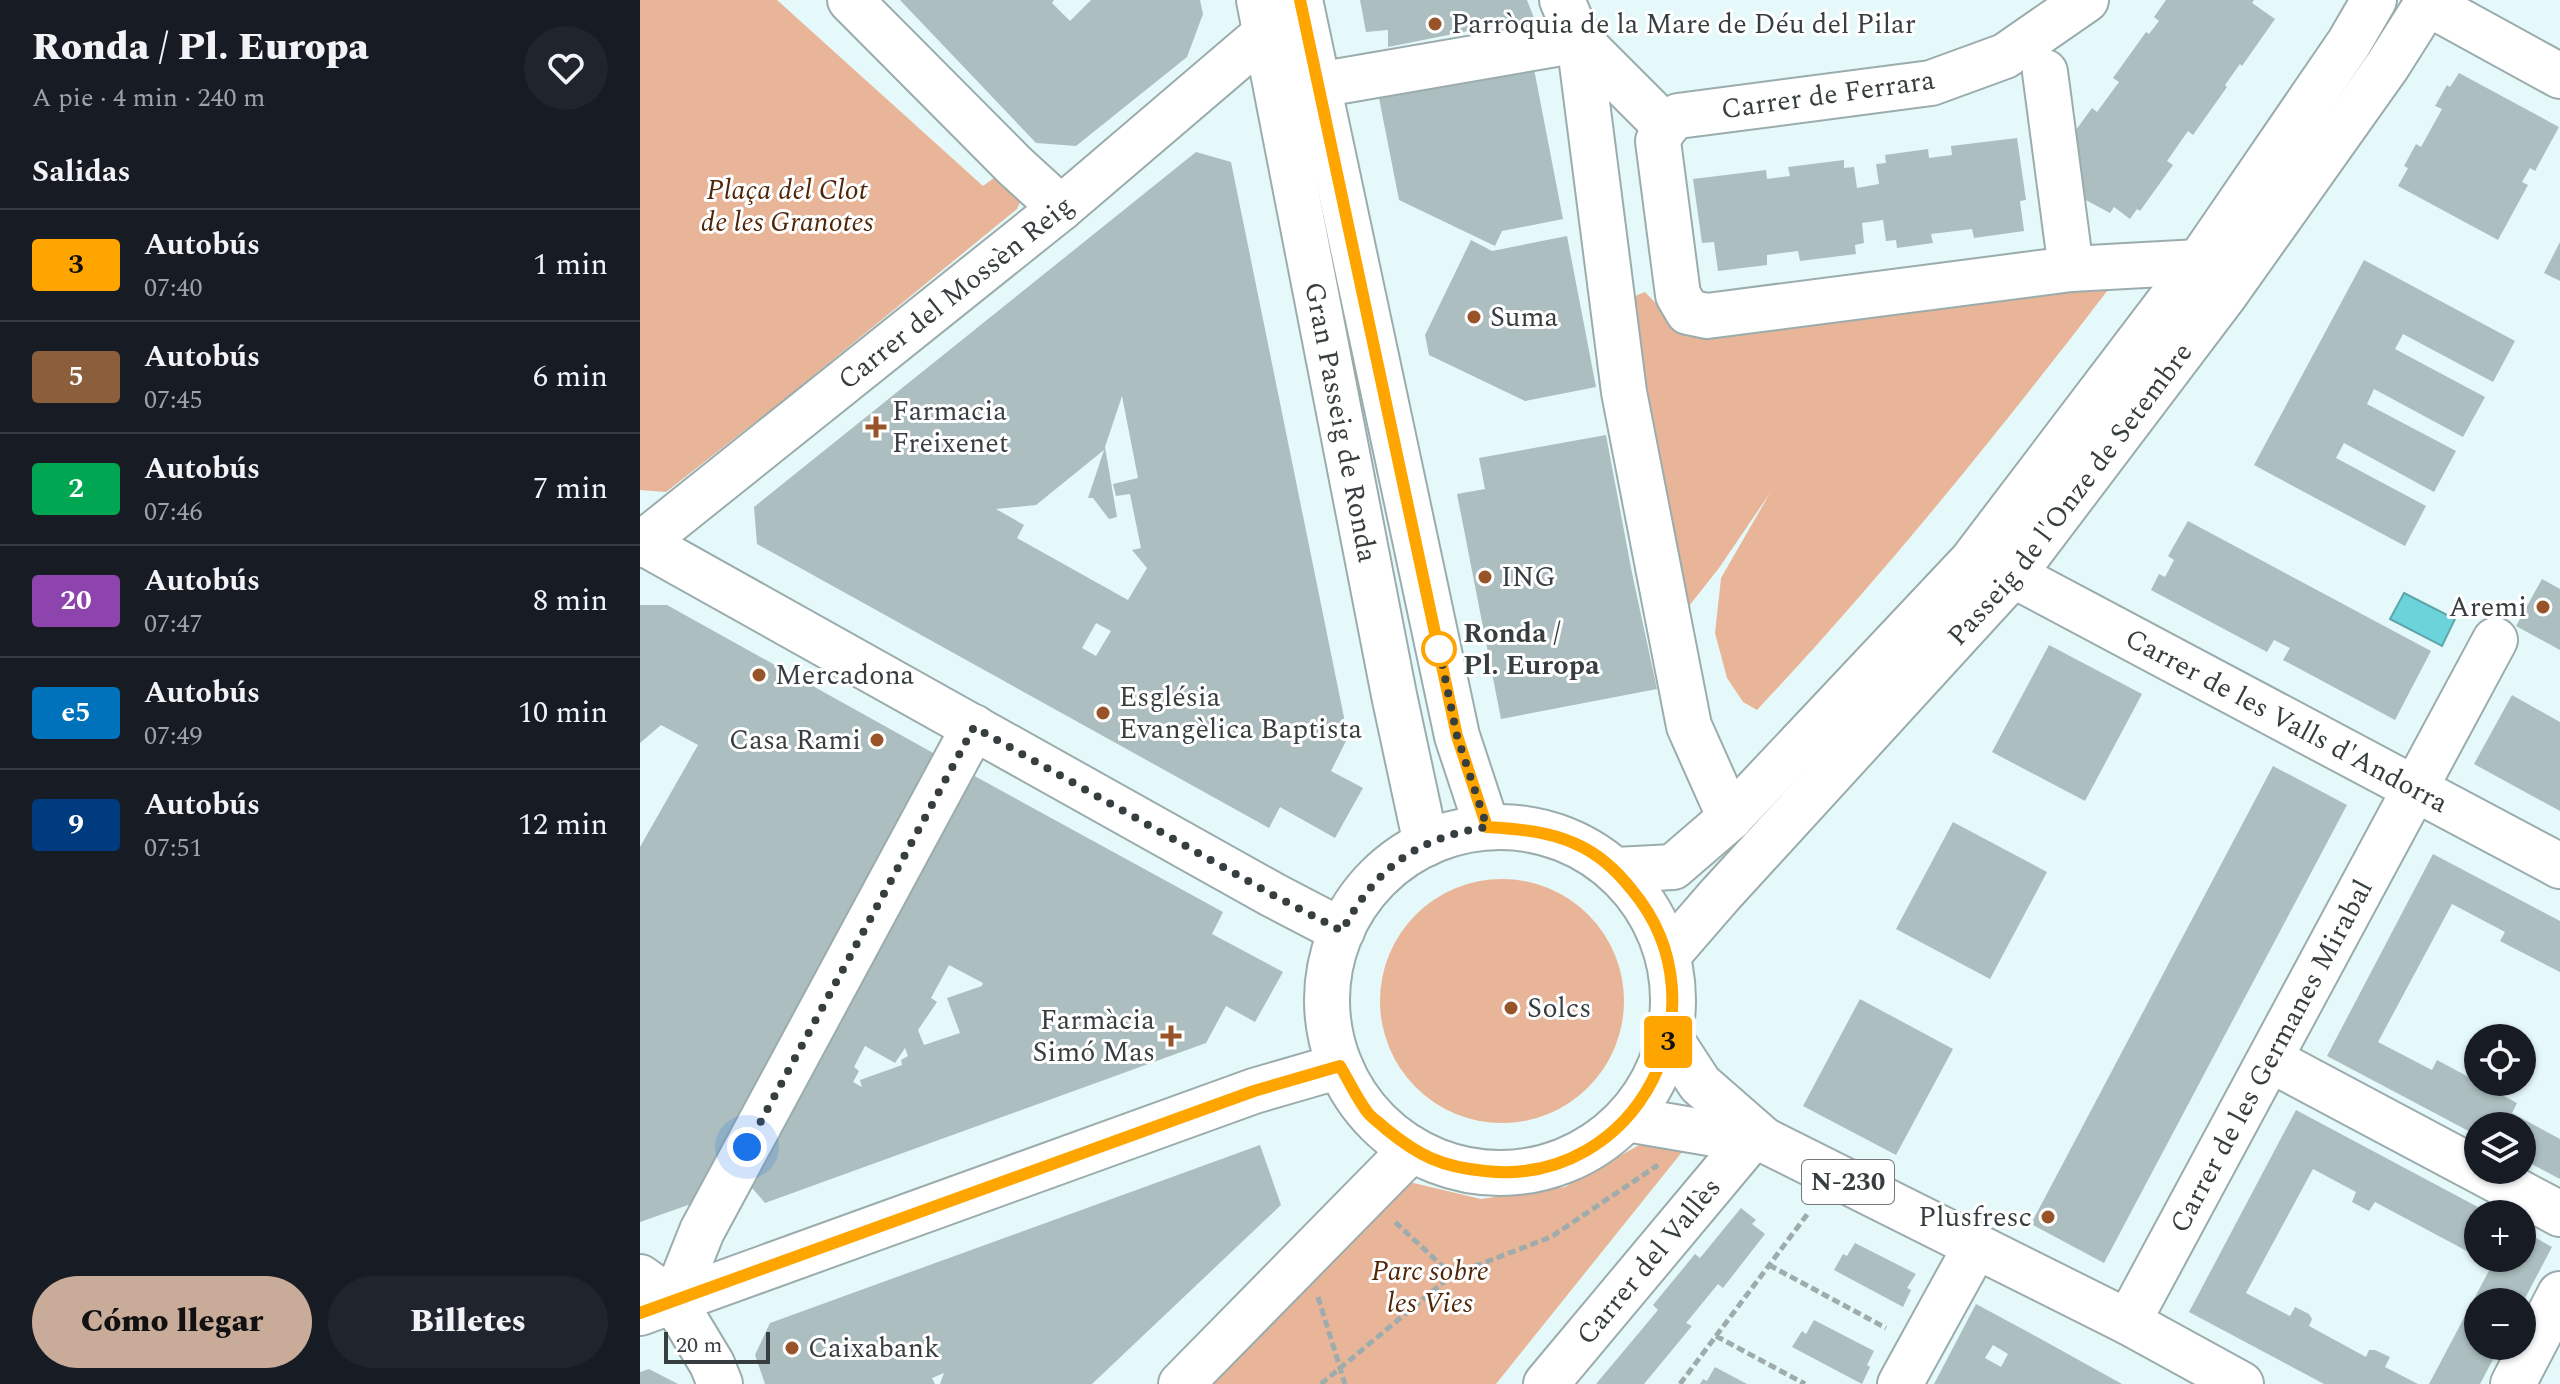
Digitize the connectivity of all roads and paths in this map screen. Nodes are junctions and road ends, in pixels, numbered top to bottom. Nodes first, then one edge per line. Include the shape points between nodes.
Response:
1 (850, 0) edge
2 (1300, 0) edge
3 (1562, 0) edge
4 (2086, 0) edge
5 (2374, 0) edge
6 (2428, 1) edge
7 (1263, 16) edge
8 (1579, 40) junction
9 (2045, 72) dead end
10 (2560, 76) edge
11 (1318, 85) junction
12 (1662, 134) junction
13 (1061, 208) junction
14 (2199, 262) junction
15 (2071, 269) junction
16 (641, 543) edge
17 (2013, 575) junction
18 (2495, 640) dead end
19 (974, 727) junction
20 (2415, 788) junction
21 (1730, 818) junction
22 (1487, 827) junction
23 (1426, 844) junction
24 (2560, 866) edge
25 (1616, 870) junction
26 (1342, 931) junction
27 (1668, 955) junction
28 (1670, 1038) junction
29 (2271, 1060) junction
30 (1340, 1066) junction
31 (1627, 1119) junction
32 (1757, 1140) junction
33 (1411, 1150) junction
34 (1660, 1164) dead end
35 (1809, 1212) dead end
36 (2560, 1214) edge
37 (1388, 1215) dead end
38 (1976, 1246) junction
39 (1769, 1265) junction
40 (1452, 1275) junction
41 (1315, 1288) dead end
42 (2560, 1294) edge
43 (651, 1297) edge
44 (2128, 1322) junction
45 (1894, 1332) dead end
46 (1716, 1336) junction
47 (1340, 1366) junction
48 (720, 1384) edge
49 (1181, 1384) edge
50 (1321, 1384) edge
51 (1345, 1384) edge
52 (1546, 1384) edge
53 (1680, 1384) edge
54 (1805, 1384) edge
55 (1900, 1384) edge
56 (2241, 1384) edge
57 (2513, 1384) edge

1 - 13 street
2 - 11 street, Gran Passeig de Ronda
3 - 8 street
4 - 12 street, Carrer de Ferrara via 2005,56 1931,83 1678,116
5 - 14 street, Passeig de l'Onze de Setembre
6 - 10 street
6 - 17 street, Passeig de l'Onze de Setembre via 2224,296
7 - 13 street, Carrer del Mossèn Reig
7 - 23 street, Gran Passeig de Ronda
8 - 11 street
8 - 12 street
8 - 21 street via 1627,407 1689,726
9 - 15 street
11 - 22 street, Gran Passeig de Ronda via 1457,736
12 - 15 street via 1678,295 1688,312 1707,316
13 - 16 street, Carrer del Mossèn Reig
14 - 15 street
14 - 21 street, Passeig de l'Onze de Setembre via 1972,561
16 - 19 street
17 - 20 street, Carrer de les Valls d'Andorra
17 - 27 street, Passeig de l'Onze de Setembre
18 - 20 street, Carrer de les Germanes Mirabal
19 - 26 street
19 - 43 street via 702,1231
20 - 24 street, Carrer de les Valls d'Andorra
20 - 29 street, Carrer de les Germanes Mirabal
21 - 25 street, Passeig de l'Onze de Setembre via 1673,867
22 - 23 street
22 - 25 street via 1534,830 1577,844
23 - 26 street via 1388,868 1358,902
25 - 27 street via 1648,909
26 - 30 street via 1328,983 1328,1025
27 - 28 street
28 - 31 street via 1654,1081
28 - 32 street, N-230 via 1700,1084
29 - 36 street
29 - 44 street, Carrer de les Germanes Mirabal
30 - 33 street via 1368,1113
30 - 43 street
31 - 32 street, N-230
31 - 33 street via 1594,1146 1556,1165 1507,1174 1457,1168
32 - 38 street, N-230
32 - 52 street, Carrer del Vallès
33 - 49 street
34 - 40 path via 1551,1237
35 - 39 path
37 - 40 path
38 - 44 street, N-230
38 - 55 street
39 - 45 path
39 - 46 path
40 - 47 path
41 - 47 path
42 - 57 street
43 - 48 street via 712,1364
44 - 56 street, N-230
46 - 53 path
46 - 54 path
47 - 50 path
47 - 51 path

